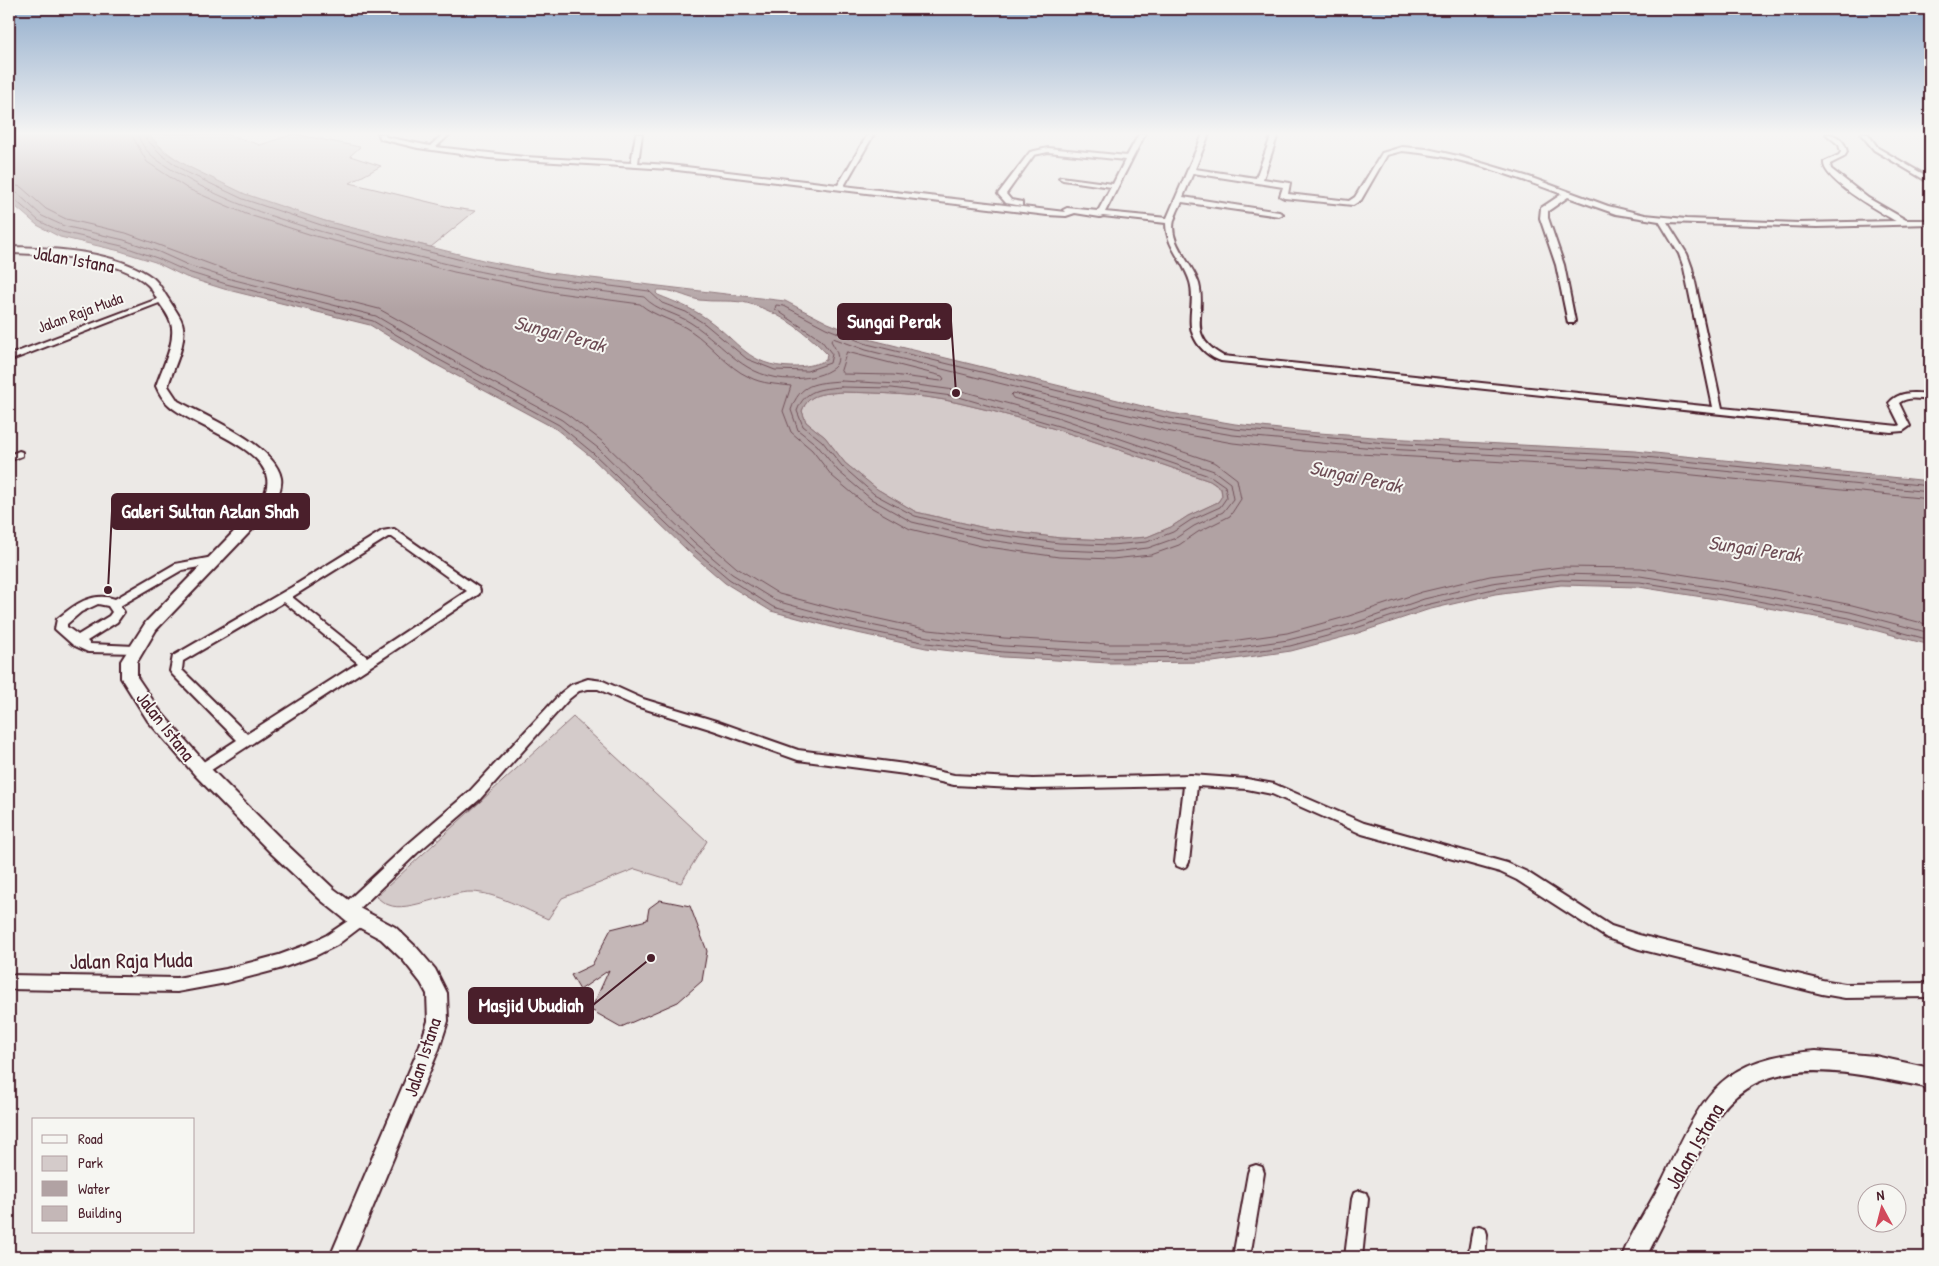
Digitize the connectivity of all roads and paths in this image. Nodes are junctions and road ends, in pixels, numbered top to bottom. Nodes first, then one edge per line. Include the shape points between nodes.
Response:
1 (872, 193) edge
2 (1003, 193) edge
3 (1111, 193) edge
4 (1182, 193) edge
5 (1285, 193) edge
6 (1361, 193) edge
7 (1856, 193) edge
8 (1567, 194) joint
9 (1179, 199) junction
10 (1074, 211) junction
11 (1278, 214) dead end
12 (1100, 215) junction
13 (1661, 219) junction
14 (1170, 221) junction
15 (1906, 222) junction
16 (1930, 222) edge
17 (9, 250) edge
18 (163, 300) junction
19 (1571, 321) dead end
20 (9, 358) edge
21 (1930, 397) edge
22 (1718, 410) junction
23 (19, 454) dead end
24 (9, 458) edge
25 (213, 561) junction
26 (285, 597) junction
27 (114, 605) junction
28 (78, 642) junction
29 (135, 650) junction
30 (366, 663) junction
31 (246, 741) junction
32 (201, 770) junction
33 (1191, 780) junction
34 (1182, 862) dead end
35 (354, 914) junction
36 (9, 982) edge
37 (1930, 990) edge
38 (1930, 1078) edge
39 (1256, 1173) dead end
40 (1360, 1199) dead end
41 (1479, 1234) dead end
42 (341, 1257) edge
43 (1242, 1257) edge
44 (1353, 1257) edge
45 (1476, 1257) edge
46 (1633, 1257) edge

1 - 10 street via 1047,214
2 - 10 street via 1010,203
3 - 12 street
4 - 9 street
5 - 6 street via 1284,196 1350,203
7 - 15 street
8 - 13 street via 1617,212
8 - 19 street via 1544,210 1544,218 1560,265
9 - 11 street
9 - 14 street
10 - 12 street
12 - 14 street
13 - 15 street via 1765,224
13 - 22 street via 1688,268
14 - 22 street via 1172,243 1196,290 1198,338 1212,354 1222,358
15 - 16 street
17 - 18 street, Jalan Istana via 92,259 121,267 151,282
18 - 20 street, Jalan Raja Muda
18 - 25 street, Jalan Istana via 178,329 162,386 166,394 174,404 248,446 271,467 274,477 270,498 263,510
21 - 22 street via 1897,399 1894,404 1905,426 1900,429
23 - 24 street
25 - 27 street via 179,567
25 - 29 street, Jalan Istana via 151,626
26 - 30 street
26 - 30 street via 379,537 394,533 475,591
26 - 31 street via 177,659 176,671
27 - 28 street via 118,612 113,619
27 - 28 street via 103,600 91,603 61,622 61,630
28 - 29 street via 88,648
29 - 32 street, Jalan Istana via 129,661 129,678 154,716
30 - 31 street
31 - 32 street
32 - 35 street, Jalan Istana via 278,848 328,895
33 - 34 street
33 - 35 street, Jalan Raja Muda via 1033,784 954,780 905,769 798,755 640,703 599,684 588,684 564,696 475,795 412,849
33 - 37 street, Jalan Raja Muda via 1224,781 1274,790 1362,828 1502,867 1522,876 1608,931 1639,942 1822,987
35 - 36 street, Jalan Raja Muda via 332,940 310,951 226,976 177,985
35 - 42 street, Jalan Istana via 388,934 428,976 437,993 438,1021 418,1078
38 - 46 street, Jalan Istana via 1827,1059 1794,1062 1736,1082 1715,1102 1706,1117
39 - 43 street
40 - 44 street
41 - 45 street

